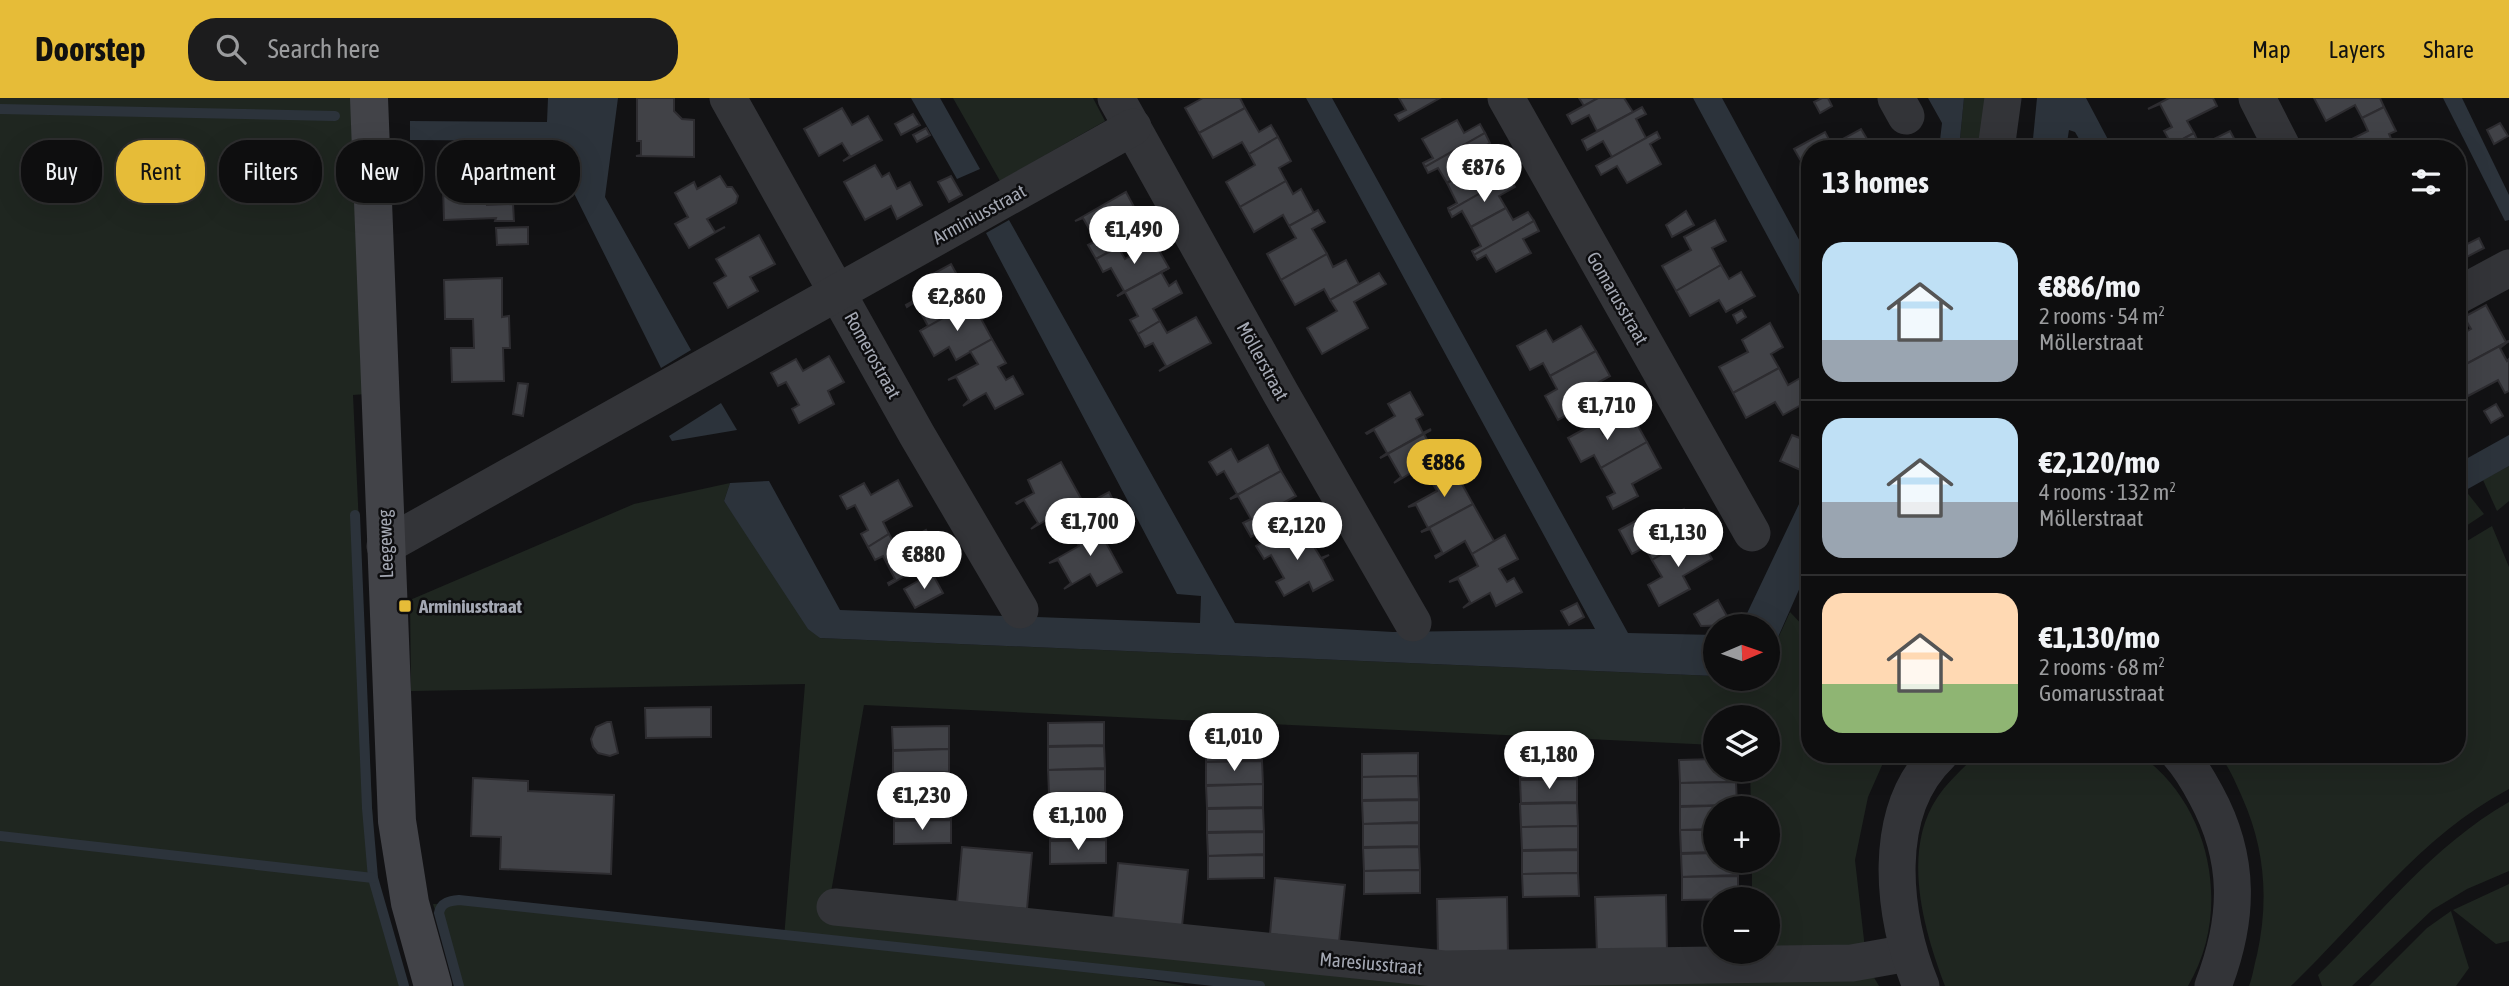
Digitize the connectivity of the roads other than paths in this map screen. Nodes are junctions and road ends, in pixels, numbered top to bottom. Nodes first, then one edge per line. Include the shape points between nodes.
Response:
1 (369, 98) edge
2 (729, 98) edge
3 (1506, 98) edge
4 (2003, 98) edge
5 (2257, 98) edge
6 (1125, 113) edge
7 (1997, 140) edge
8 (2278, 140) edge
9 (2509, 268) edge
10 (2466, 291) edge
11 (839, 292) junction
12 (1752, 533) dead end
13 (385, 546) junction
14 (1020, 610) dead end
15 (1413, 623) dead end
16 (1926, 763) edge
17 (2186, 763) edge
18 (835, 907) dead end
19 (1914, 970) edge
20 (433, 986) edge
21 (2213, 986) edge

1 - 13 main road, Leegeweg
2 - 11 street, Romerostraat
3 - 12 street, Gomarusstraat
4 - 7 street
5 - 8 street
6 - 11 street, Arminiusstraat
6 - 15 street, Möllerstraat
9 - 10 street
11 - 13 street, Arminiusstraat
11 - 14 street, Romerostraat
13 - 20 main road, Leegeweg via 397,821 410,903
16 - 19 street, Maresiusstraat via 1905,816 1897,864 1900,917
17 - 21 street via 2214,811 2233,881 2228,939
18 - 19 street, Maresiusstraat via 1444,969 1852,963

